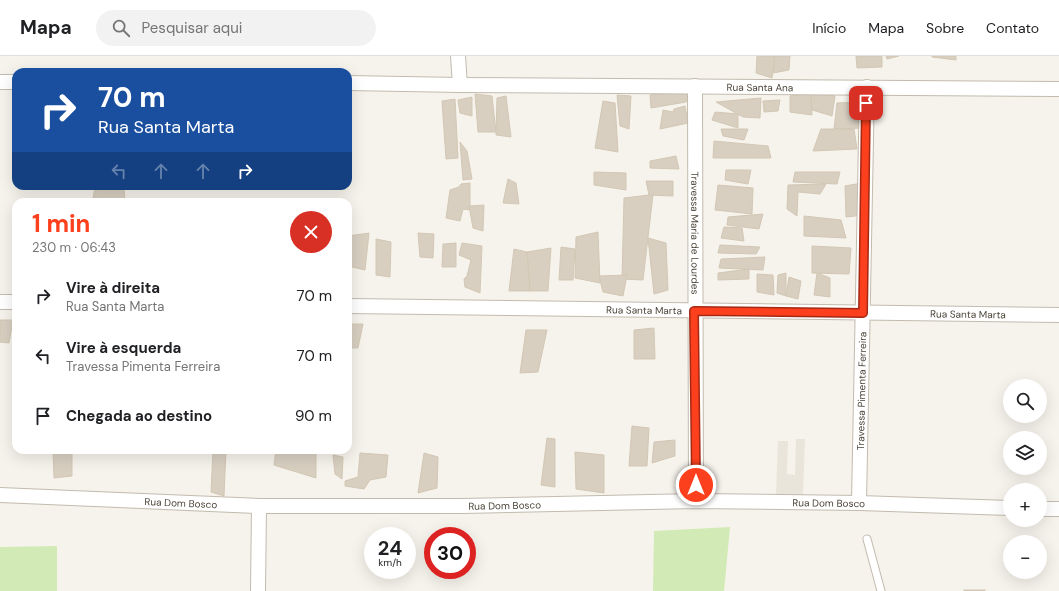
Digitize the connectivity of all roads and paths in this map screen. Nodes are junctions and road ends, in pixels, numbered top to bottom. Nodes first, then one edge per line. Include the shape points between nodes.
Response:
1 (458, 56) edge
2 (0, 82) edge
3 (12, 82) edge
4 (352, 83) edge
5 (460, 85) junction
6 (695, 86) junction
7 (867, 87) junction
8 (1059, 89) edge
9 (0, 302) edge
10 (12, 302) edge
11 (352, 306) edge
12 (694, 311) junction
13 (863, 313) junction
14 (1059, 315) edge
15 (0, 495) edge
16 (696, 501) junction
17 (860, 503) junction
18 (259, 506) junction
19 (1003, 508) edge
20 (1047, 509) edge
21 (1059, 509) edge
22 (868, 539) dead end
23 (258, 591) edge
24 (881, 591) edge

1 - 5 street
2 - 3 street
4 - 5 street, Rua Santa Ana
5 - 6 street, Rua Santa Ana
6 - 7 street, Rua Santa Ana
6 - 12 street, Travessa Maria de Lourdes
7 - 8 street, Rua Santa Ana
7 - 13 street, Travessa Pimenta Ferreira
9 - 10 street
11 - 12 street, Rua Santa Marta
12 - 13 street, Rua Santa Marta
12 - 16 street, Travessa Maria de Lourdes
13 - 14 street, Rua Santa Marta
13 - 17 street, Travessa Pimenta Ferreira
15 - 18 street, Rua Dom Bosco
16 - 17 street, Rua Dom Bosco
16 - 18 street, Rua Dom Bosco via 462,506
17 - 19 street, Rua Dom Bosco
18 - 23 street
20 - 21 street
22 - 24 lane

